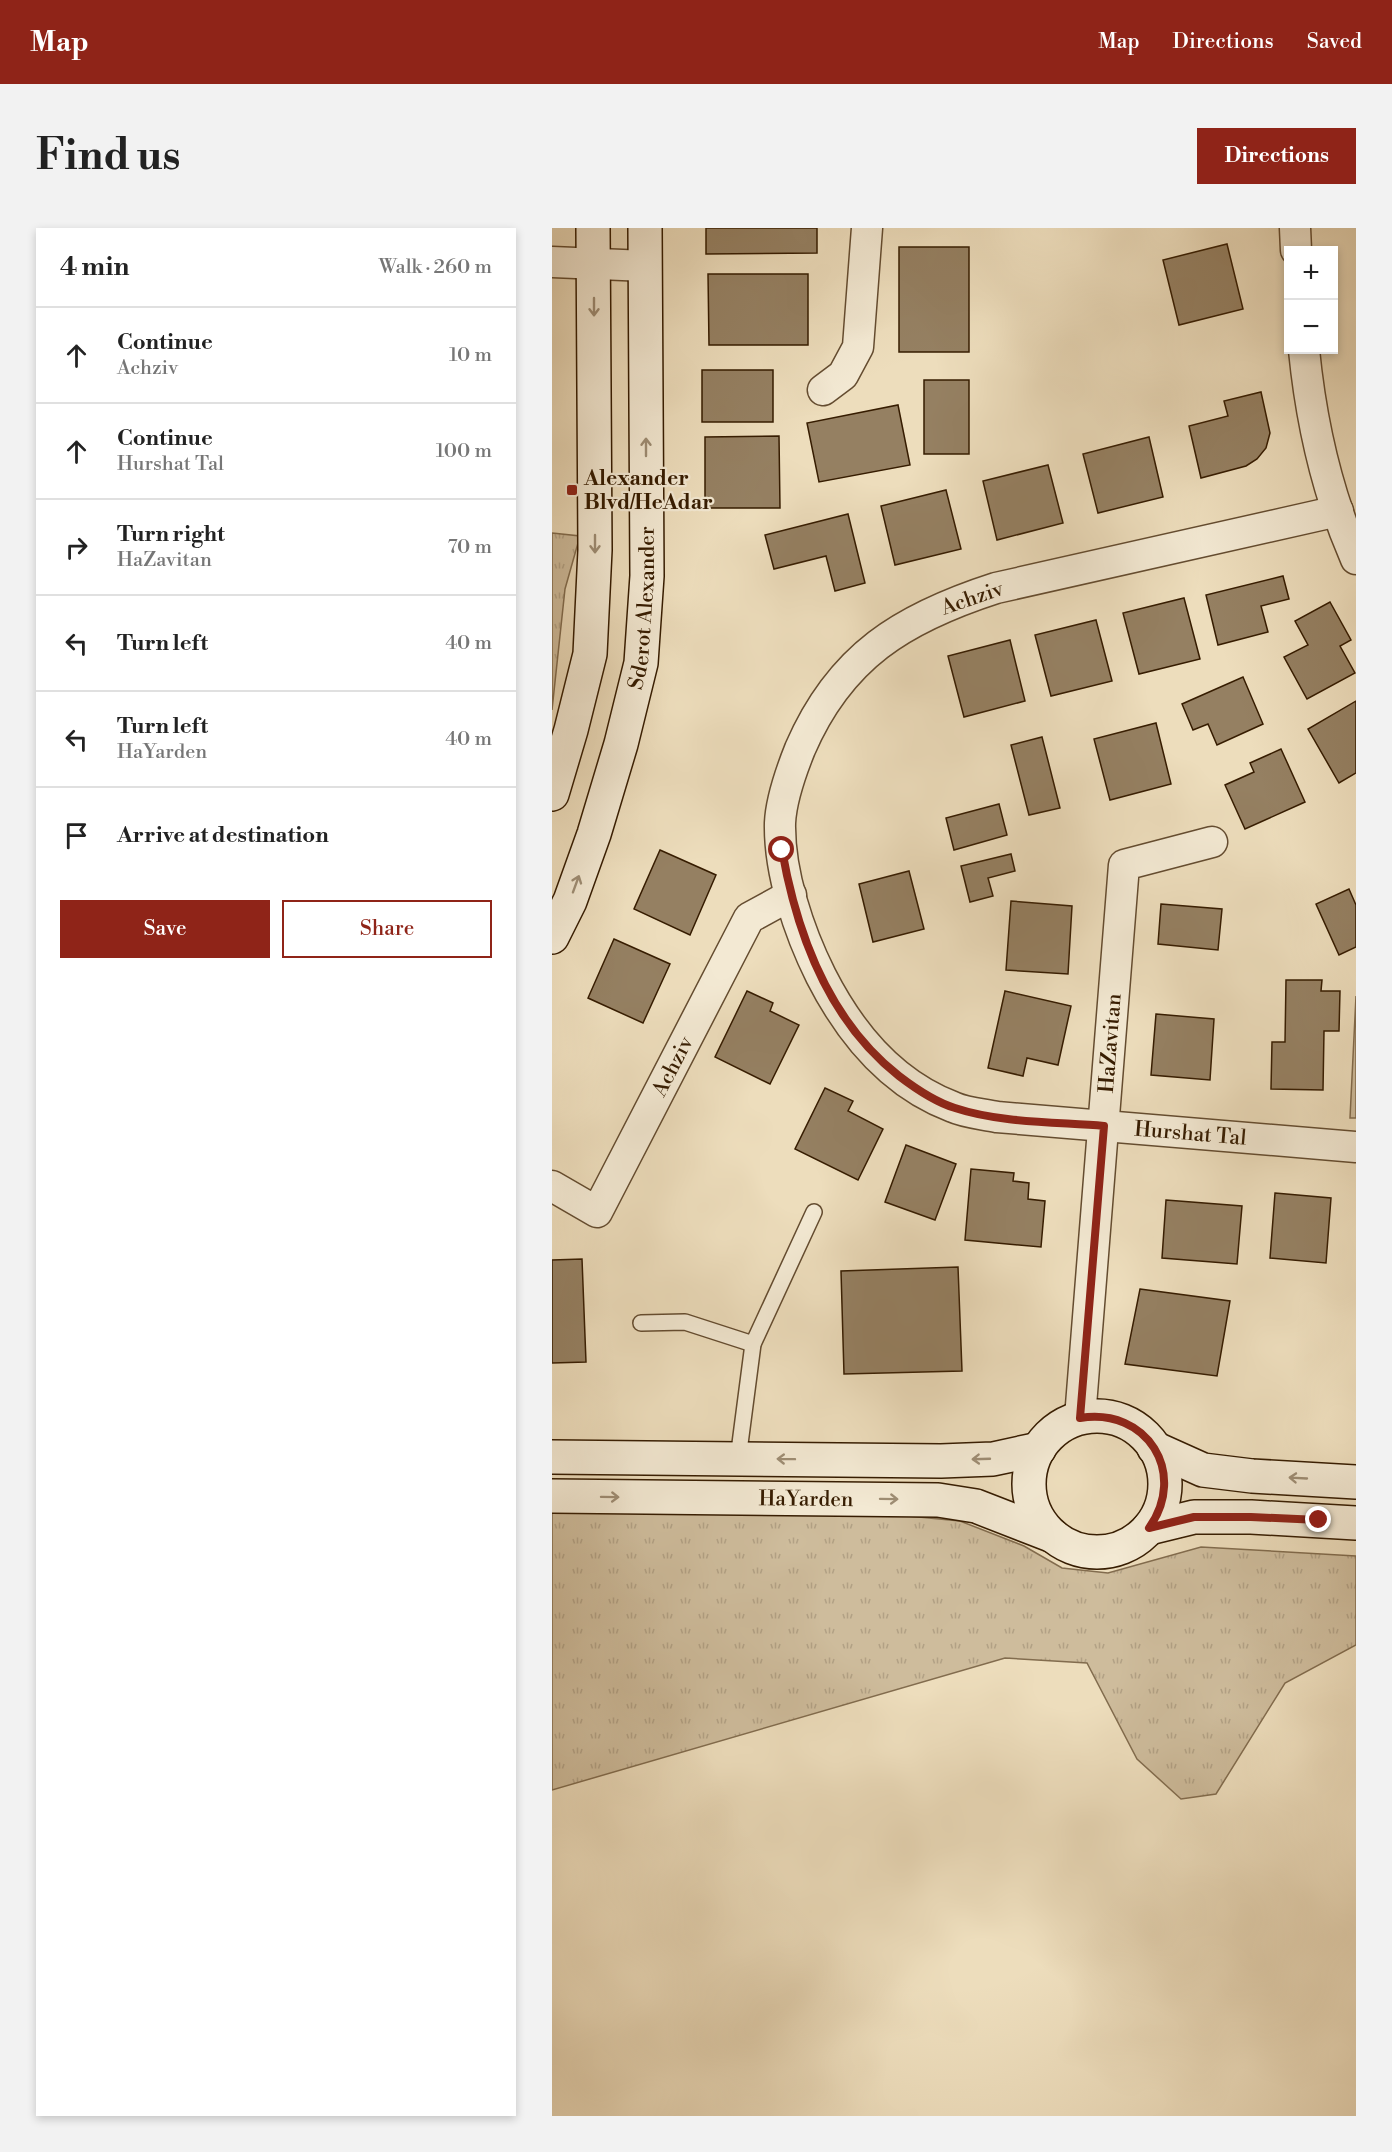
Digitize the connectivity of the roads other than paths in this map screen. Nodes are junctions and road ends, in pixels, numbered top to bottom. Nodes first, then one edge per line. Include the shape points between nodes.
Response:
1 (593, 228) edge
2 (645, 228) edge
3 (867, 228) edge
4 (1295, 228) edge
5 (1296, 246) edge
6 (552, 262) edge
7 (594, 263) junction
8 (646, 266) junction
9 (1305, 354) edge
10 (823, 390) dead end
11 (1338, 511) junction
12 (1355, 555) edge
13 (552, 794) edge
14 (1212, 842) dead end
15 (790, 889) junction
16 (552, 938) edge
17 (1104, 1126) junction
18 (1356, 1147) edge
19 (552, 1186) edge
20 (814, 1212) dead end
21 (640, 1323) dead end
22 (753, 1344) junction
23 (1080, 1418) junction
24 (1154, 1448) junction
25 (1039, 1449) junction
26 (552, 1457) edge
27 (738, 1459) junction
28 (1356, 1482) edge
29 (552, 1496) edge
30 (1356, 1523) edge
31 (1149, 1528) junction
32 (1053, 1536) junction

1 - 7 street
2 - 8 street, Sderot Alexander
3 - 10 street via 858,347 843,375
4 - 5 street
6 - 7 street
7 - 8 street
7 -> 13 street via 595,575 590,654
16 -> 8 street, Sderot Alexander via 594,834 641,663 647,576
9 - 11 street via 1316,430
11 - 12 street
11 - 15 street, Achziv via 996,588 919,618 888,637 862,658 821,706 795,761 780,822
14 - 17 street, HaZavitan via 1124,865
15 - 17 street, Hurshat Tal via 813,959 832,997 883,1064 916,1090 954,1108 997,1117
15 - 19 street, Achziv via 749,918 597,1212
17 - 18 street, Hurshat Tal
17 - 23 street, HaZavitan
20 - 22 lane
21 - 22 lane via 685,1322
22 - 27 lane
23 - 24 street via 1102,1416 1122,1421 1140,1432
23 - 25 street via 1052,1433
28 -> 24 street via 1203,1470
24 - 31 street via 1163,1468 1165,1489 1160,1510
25 -> 27 street, HaYarden via 993,1459 941,1461
25 - 32 street via 1029,1479 1031,1501 1040,1521
26 - 27 street, HaYarden
29 -> 32 street, HaYarden via 938,1500 976,1506
30 - 31 street via 1194,1517
31 - 32 street via 1133,1541 1102,1552 1081,1550

